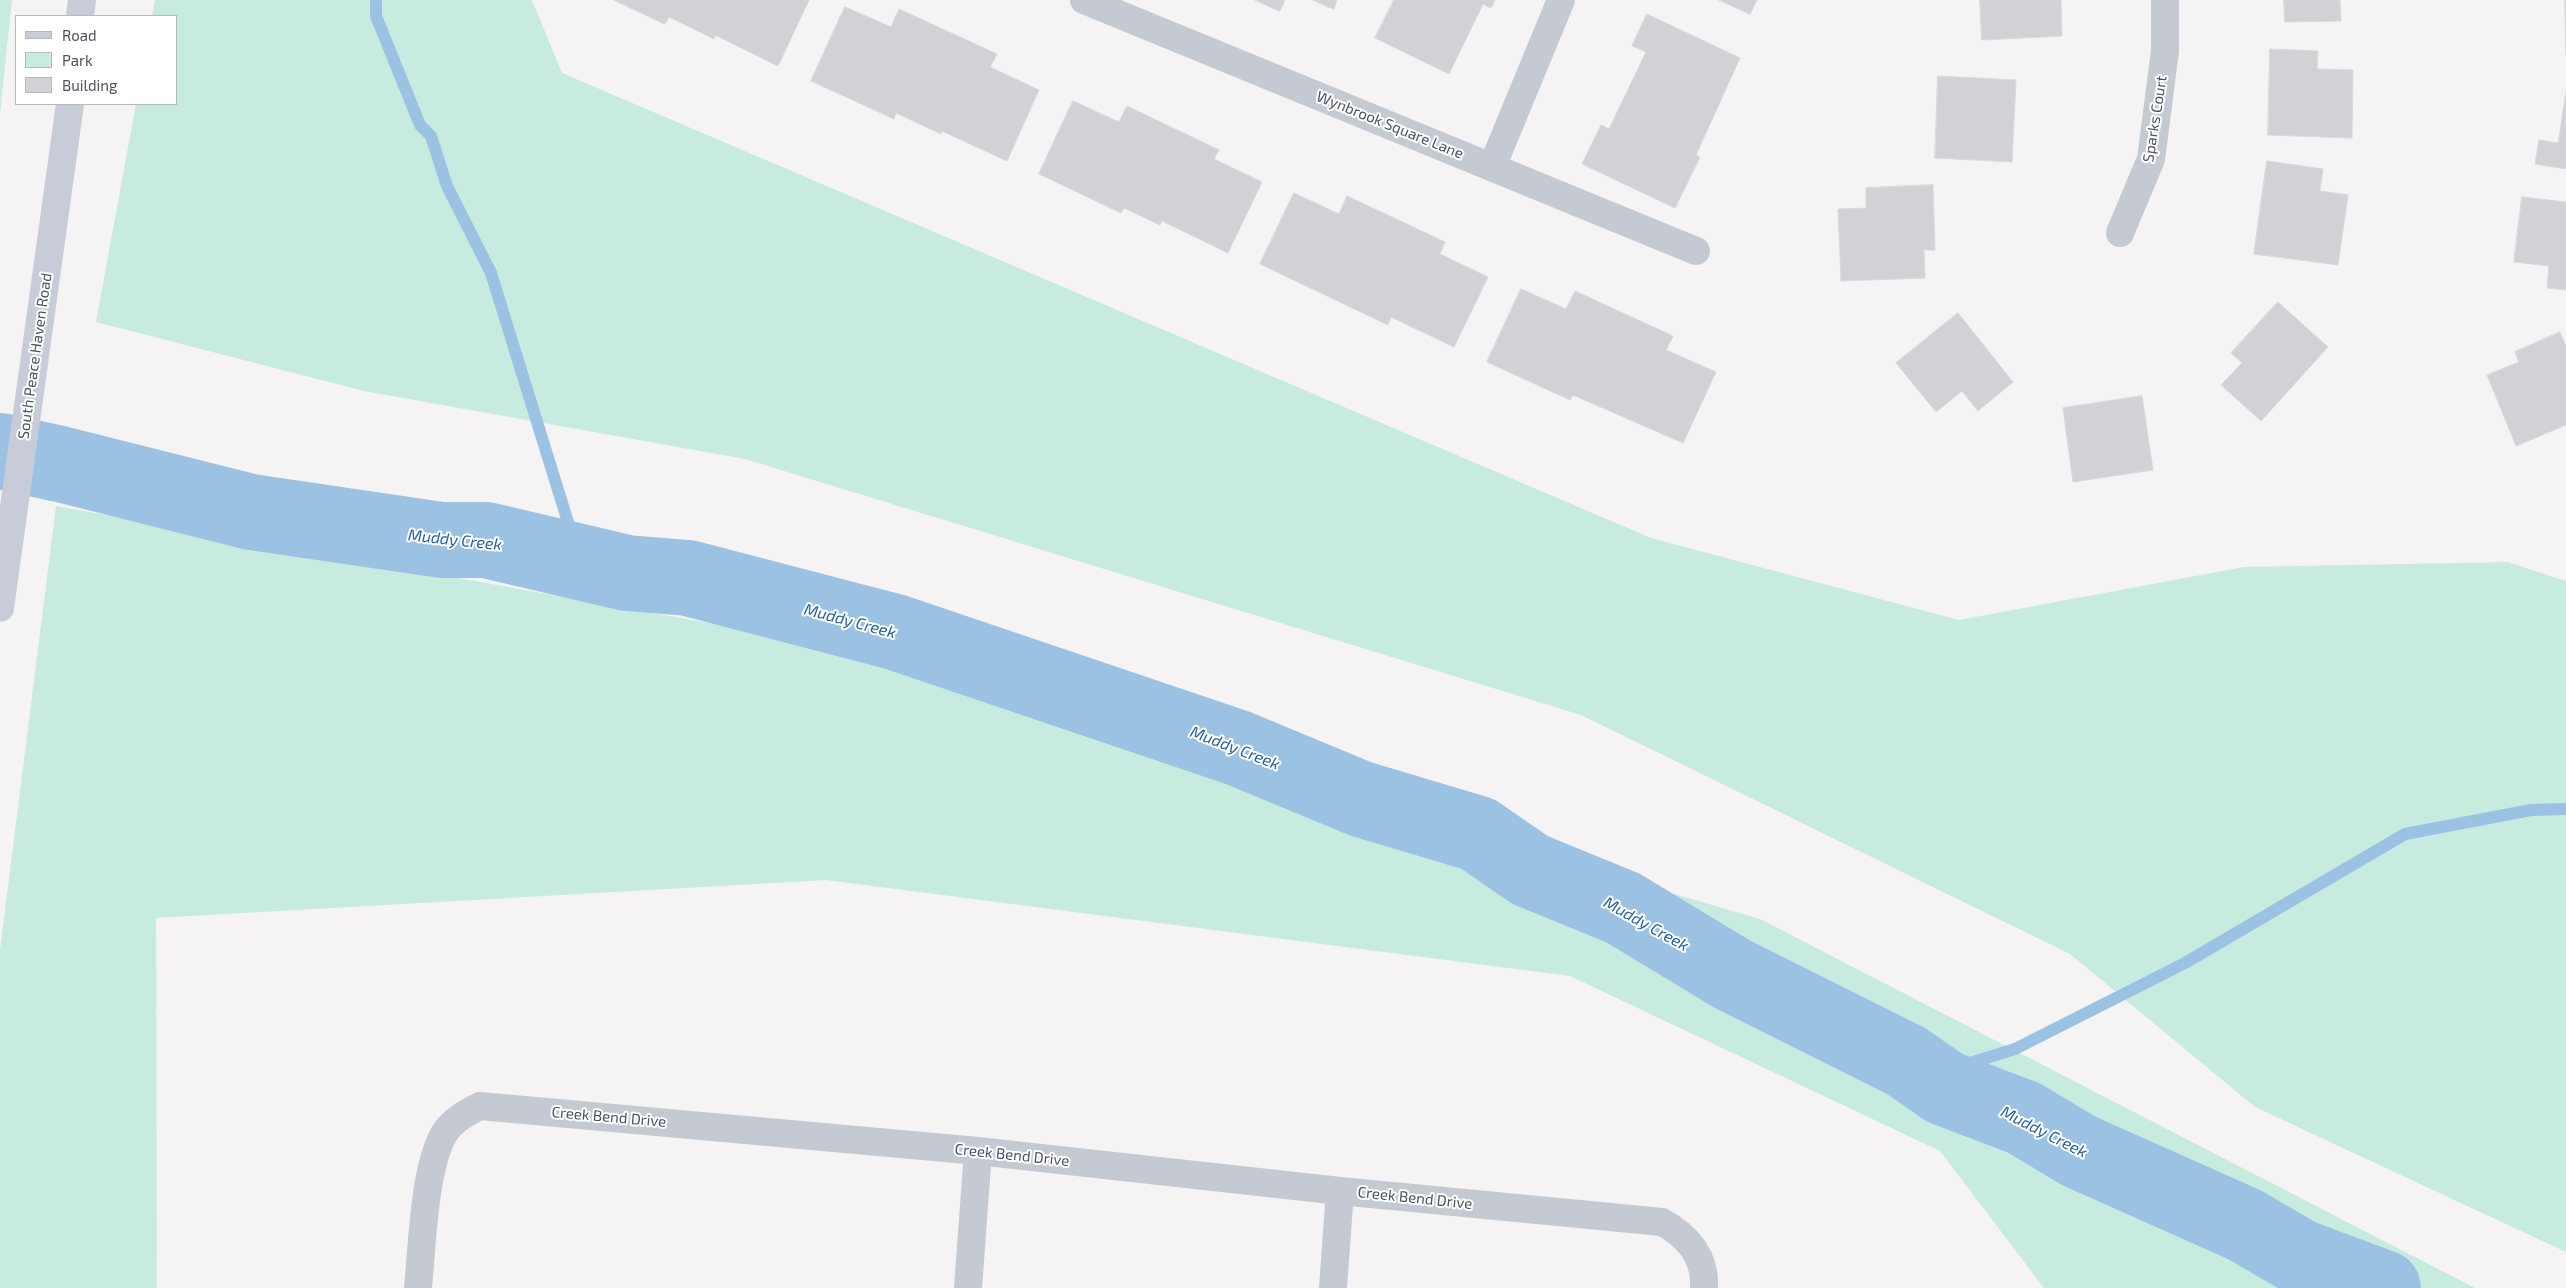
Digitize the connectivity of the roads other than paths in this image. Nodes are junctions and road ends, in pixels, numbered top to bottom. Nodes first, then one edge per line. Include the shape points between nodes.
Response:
1 (82, 0) edge
2 (1084, 0) edge
3 (1561, 0) edge
4 (2165, 0) edge
5 (80, 15) edge
6 (70, 105) edge
7 (1492, 167) junction
8 (2120, 233) dead end
9 (1696, 251) dead end
10 (0, 608) edge
11 (978, 1151) junction
12 (1340, 1191) junction
13 (418, 1288) edge
14 (968, 1288) edge
15 (1333, 1288) edge
16 (1704, 1288) edge

1 - 5 main road
2 - 7 street, Wynbrook Square Lane
3 - 7 street
4 - 8 street, Sparks Court via 2165,51 2151,158
6 - 10 main road, South Peace Haven Road
7 - 9 street, Wynbrook Square Lane
11 - 12 street, Creek Bend Drive
11 - 13 street, Creek Bend Drive via 480,1106 462,1114 447,1128 438,1148 431,1170
11 - 14 street
12 - 15 street
12 - 16 street, Creek Bend Drive via 1662,1222 1680,1232 1695,1251 1705,1274

